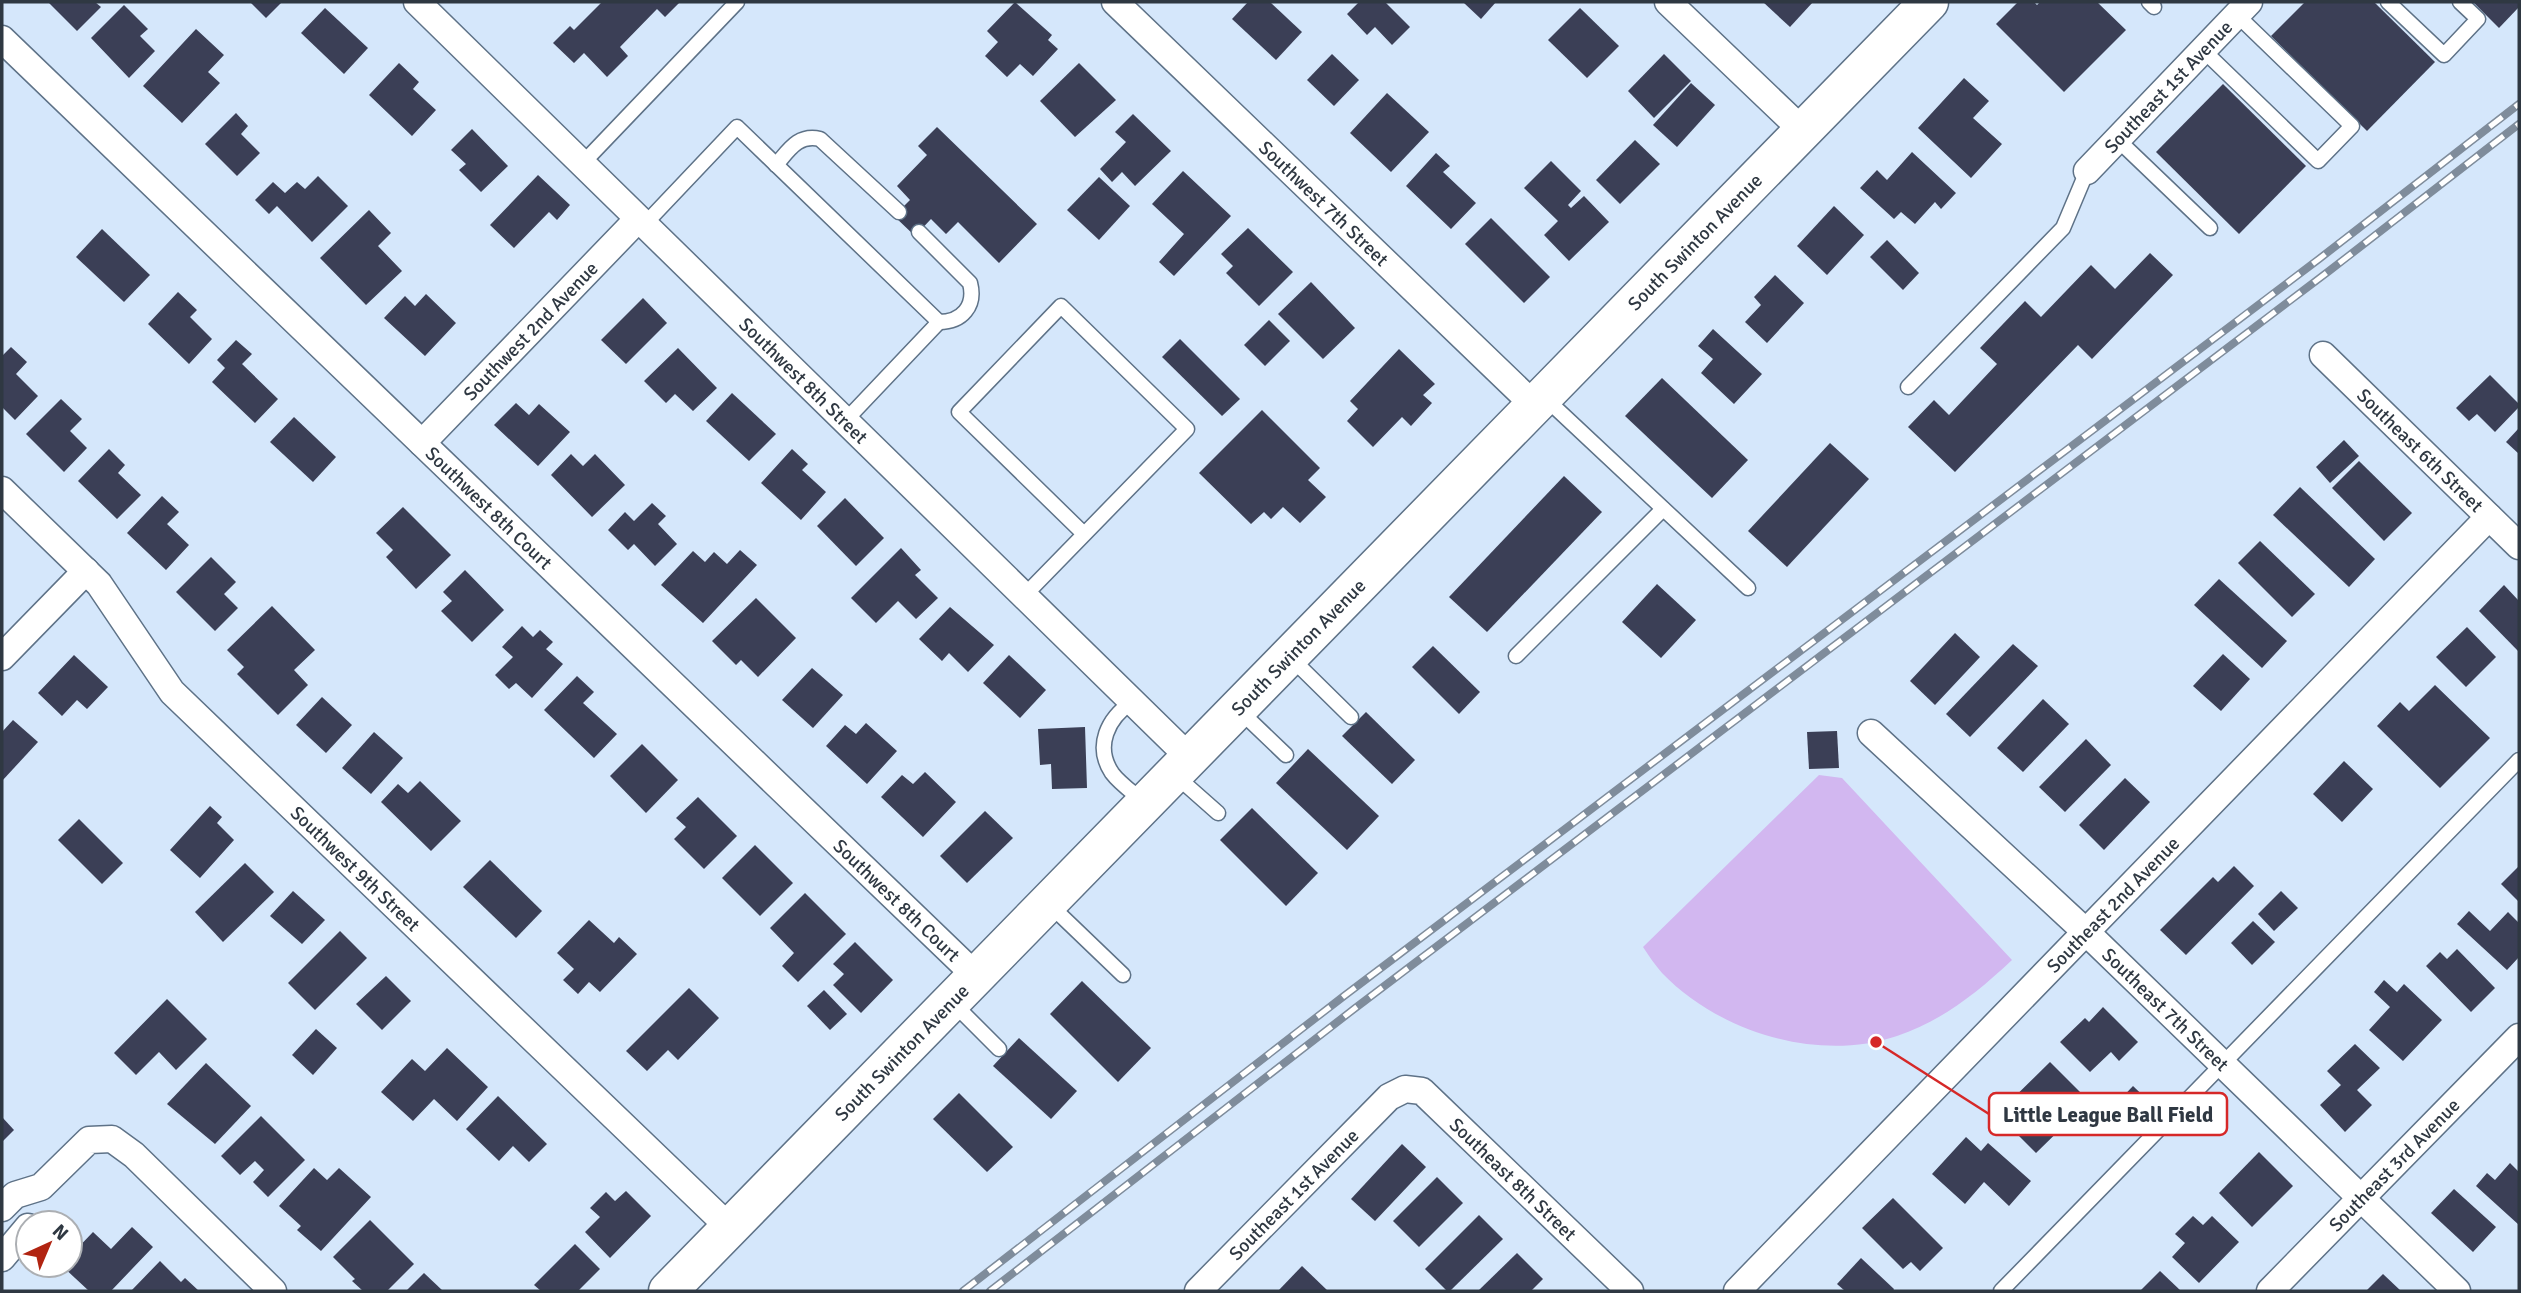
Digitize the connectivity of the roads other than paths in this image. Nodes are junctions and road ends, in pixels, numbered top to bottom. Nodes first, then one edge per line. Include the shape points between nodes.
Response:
1 (417, 2) edge
2 (737, 2) edge
3 (1115, 2) edge
4 (1668, 2) edge
5 (1929, 2) edge
6 (2388, 2) edge
7 (2460, 2) edge
8 (2243, 8) edge
9 (2, 39) edge
10 (2203, 50) junction
11 (1803, 131) junction
12 (2117, 139) junction
13 (582, 164) junction
14 (776, 165) junction
15 (2087, 171) joint
16 (899, 212) dead end
17 (641, 222) junction
18 (2210, 228) dead end
19 (919, 232) dead end
20 (939, 322) junction
21 (2323, 355) dead end
22 (1908, 387) dead end
23 (1539, 401) junction
24 (845, 421) junction
25 (422, 443) junction
26 (2, 491) edge
27 (1663, 509) junction
28 (2489, 517) junction
29 (1084, 534) junction
30 (2519, 546) edge
31 (86, 571) junction
32 (1748, 588) dead end
33 (1024, 596) junction
34 (1289, 656) junction
35 (1517, 656) dead end
36 (2, 657) edge
37 (1132, 702) junction
38 (1238, 709) junction
39 (1351, 717) dead end
40 (1871, 733) dead end
41 (1286, 755) dead end
42 (2519, 761) edge
43 (1182, 766) junction
44 (1146, 803) junction
45 (1218, 813) dead end
46 (1048, 903) junction
47 (2087, 933) junction
48 (1122, 975) dead end
49 (964, 989) junction
50 (2519, 1037) edge
51 (999, 1049) dead end
52 (2222, 1064) junction
53 (1389, 1097) joint
54 (41, 1187) junction
55 (2361, 1198) junction
56 (2, 1208) edge
57 (40, 1209) edge
58 (730, 1228) junction
59 (14, 1243) edge
60 (2, 1258) edge
61 (273, 1291) edge
62 (668, 1291) edge
63 (1198, 1291) edge
64 (1630, 1291) edge
65 (1737, 1291) edge
66 (2001, 1291) edge
67 (2270, 1291) edge
68 (2457, 1291) edge

1 - 13 street, Southwest 8th Street
2 - 13 lane
3 - 23 street, Southwest 7th Street
4 - 11 street
5 - 11 street, South Swinton Avenue
6 - 7 lane via 2444,55 2478,19
8 - 10 street, Southeast 1st Avenue
8 - 10 lane via 2352,126 2318,161
9 - 25 street, Southwest 8th Court
10 - 12 street, Southeast 1st Avenue
11 - 23 street, South Swinton Avenue
12 - 15 street, Southeast 1st Avenue
12 - 18 lane
13 - 17 street, Southwest 8th Street
14 - 16 lane via 798,141 820,139
14 - 17 lane via 737,127
14 - 20 lane
15 - 22 lane via 2063,228
17 - 24 street, Southwest 8th Street
17 - 25 street, Southwest 2nd Avenue
19 - 20 lane via 970,284 972,292 963,315
20 - 24 lane
21 - 28 street, Southeast 6th Street
23 - 27 lane
23 - 34 street, South Swinton Avenue
24 - 33 street, Southwest 8th Street
25 - 49 street, Southwest 8th Court
26 - 31 street, Southwest 9th Street
27 - 32 lane
27 - 35 lane
28 - 30 street, Southeast 6th Street
28 - 47 street, Southeast 2nd Avenue
29 - 29 lane via 1187,429 1061,306 959,412
29 - 33 lane
31 - 36 street
31 - 58 street, Southwest 9th Street via 172,692
33 - 37 street, Southwest 8th Street
34 - 38 street, South Swinton Avenue
34 - 39 lane
37 - 43 street, Southwest 8th Street
37 - 44 lane via 1111,721 1104,747 1113,774
38 - 41 lane
38 - 43 street, South Swinton Avenue
40 - 47 street, Southeast 7th Street
42 - 52 lane
43 - 44 street, South Swinton Avenue
43 - 45 lane
44 - 46 street, South Swinton Avenue
46 - 48 lane
46 - 49 street, South Swinton Avenue
47 - 52 street, Southeast 7th Street
47 - 65 street, Southeast 2nd Avenue
49 - 51 lane
49 - 58 street, South Swinton Avenue
50 - 55 street, Southeast 3rd Avenue
52 - 55 street, Southeast 7th Street
52 - 66 lane
53 - 63 street, Southeast 1st Avenue
53 - 64 street, Southeast 8th Street via 1405,1089 1422,1091
54 - 56 street via 15,1195
54 - 57 street
54 - 61 street via 89,1140 112,1139 134,1154
55 - 67 street, Southeast 3rd Avenue
55 - 68 street, Southeast 7th Street
58 - 62 street, South Swinton Avenue
59 - 60 street

